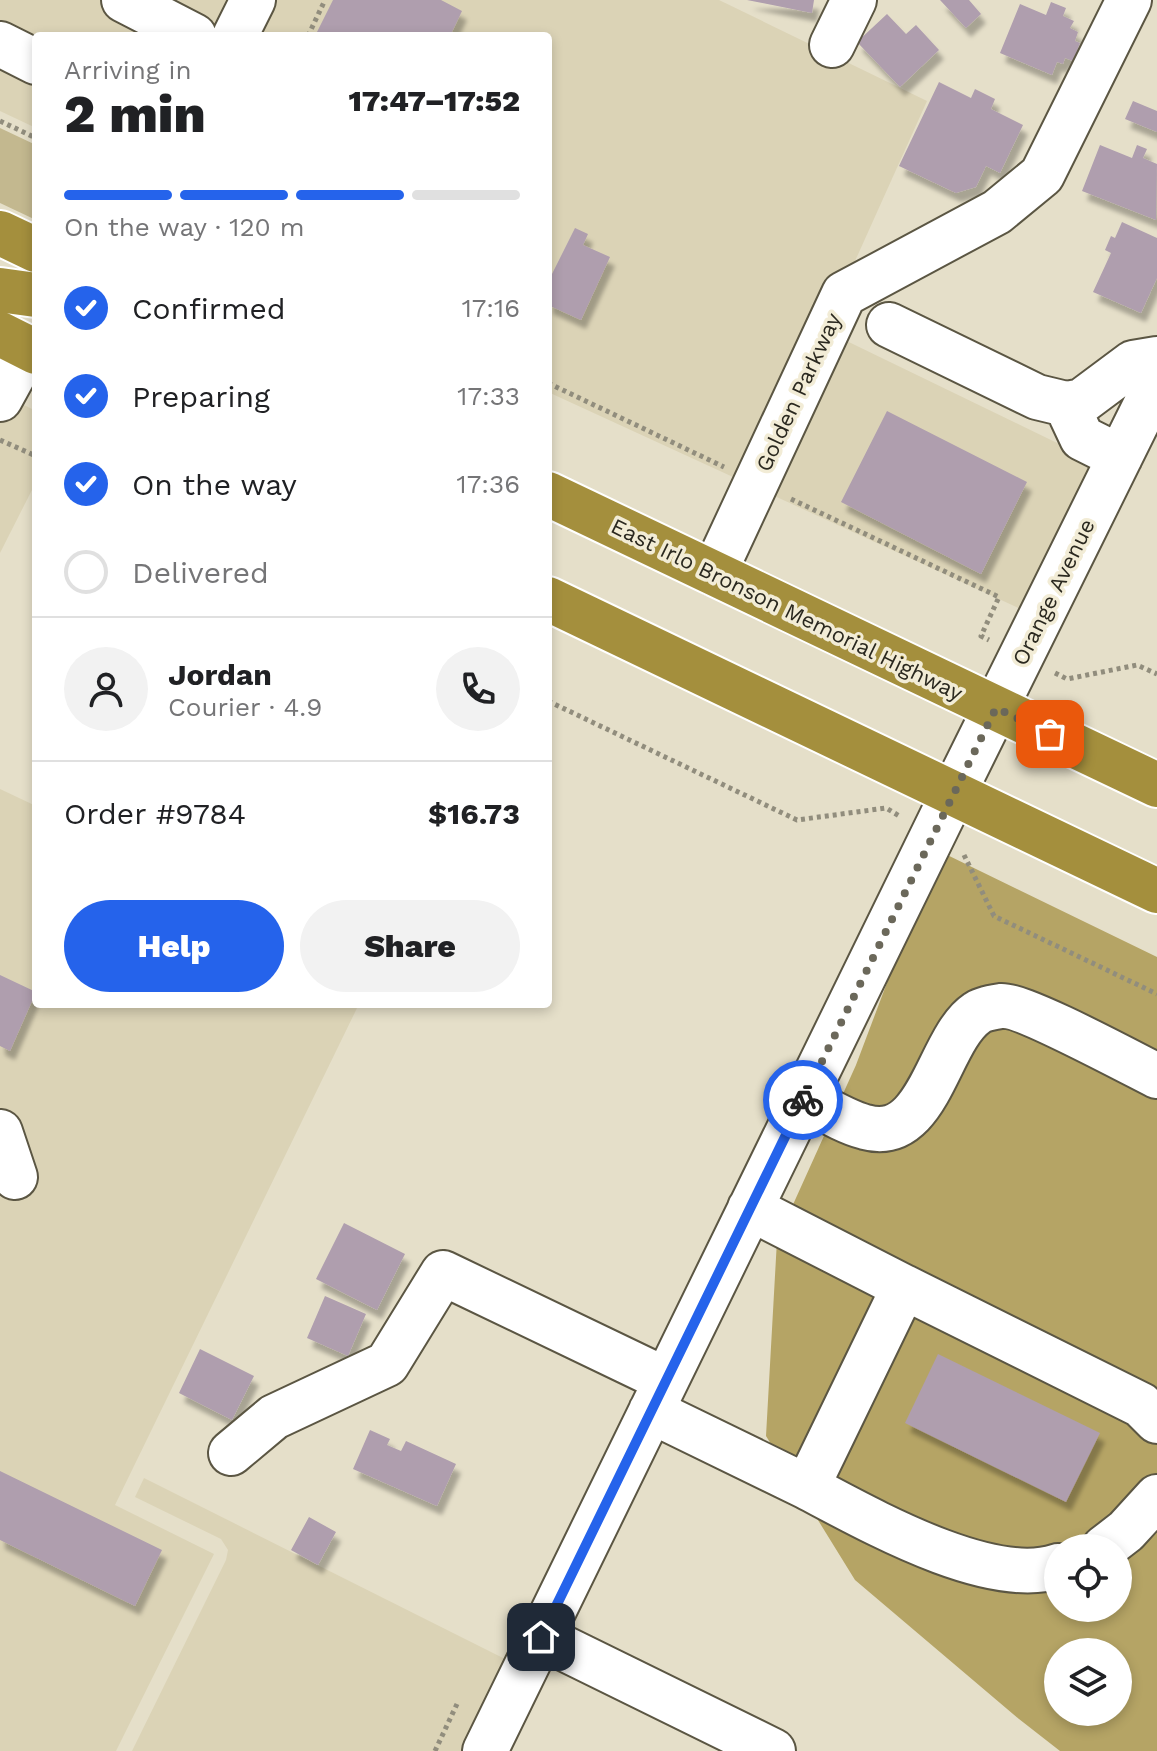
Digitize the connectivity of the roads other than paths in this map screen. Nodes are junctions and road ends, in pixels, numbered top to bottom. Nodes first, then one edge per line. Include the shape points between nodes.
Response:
1 (253, 0) edge
2 (854, 0) edge
3 (1129, 0) edge
4 (134, 11) edge
5 (184, 32) edge
6 (237, 32) edge
7 (0, 44) edge
8 (832, 45) dead end
9 (32, 60) edge
10 (0, 233) edge
11 (32, 248) edge
12 (0, 290) edge
13 (32, 294) edge
14 (889, 325) dead end
15 (21, 345) edge
16 (1157, 359) edge
17 (1157, 382) edge
18 (0, 399) edge
19 (1066, 404) junction
20 (1120, 457) junction
21 (552, 496) edge
22 (714, 573) junction
23 (552, 601) edge
24 (996, 708) junction
25 (1157, 785) edge
26 (953, 794) junction
27 (1157, 891) edge
28 (1157, 1076) edge
29 (804, 1098) junction
30 (0, 1132) edge
31 (5, 1188) edge
32 (750, 1208) junction
33 (904, 1287) junction
34 (659, 1395) junction
35 (1157, 1421) edge
36 (231, 1453) dead end
37 (807, 1487) junction
38 (1157, 1497) edge
39 (1122, 1534) edge
40 (1044, 1571) edge
41 (541, 1637) junction
42 (485, 1751) edge
43 (773, 1751) edge

1 - 6 street
2 - 8 street
3 - 22 street, Golden Parkway via 1042,175 997,212 844,294
4 - 5 street
7 - 9 street
10 - 11 highway
12 - 13 highway
14 - 19 street via 1037,397
15 - 18 street
16 - 19 street via 1133,363 1082,401
17 - 20 street, Orange Avenue
19 - 20 street via 1082,438
20 - 24 street, Orange Avenue
21 - 22 highway, East Irlo Bronson Memorial Highway
22 - 24 highway, East Irlo Bronson Memorial Highway
23 - 26 highway
24 - 25 highway, East Irlo Bronson Memorial Highway
24 - 26 street, Orange Avenue
26 - 27 highway
26 - 29 street, Orange Avenue
28 - 29 street via 1004,1006 978,1012 960,1031 919,1108 904,1122 867,1128
29 - 32 street, Orange Avenue
30 - 31 street
32 - 33 street
32 - 34 street, Orange Avenue
33 - 35 street via 1141,1405
33 - 37 street
34 - 36 street via 443,1273 387,1364 274,1417
34 - 37 street
34 - 41 street, Orange Avenue
37 - 40 street via 954,1555 1017,1571
38 - 39 street
41 - 42 street, Orange Avenue
41 - 43 street

